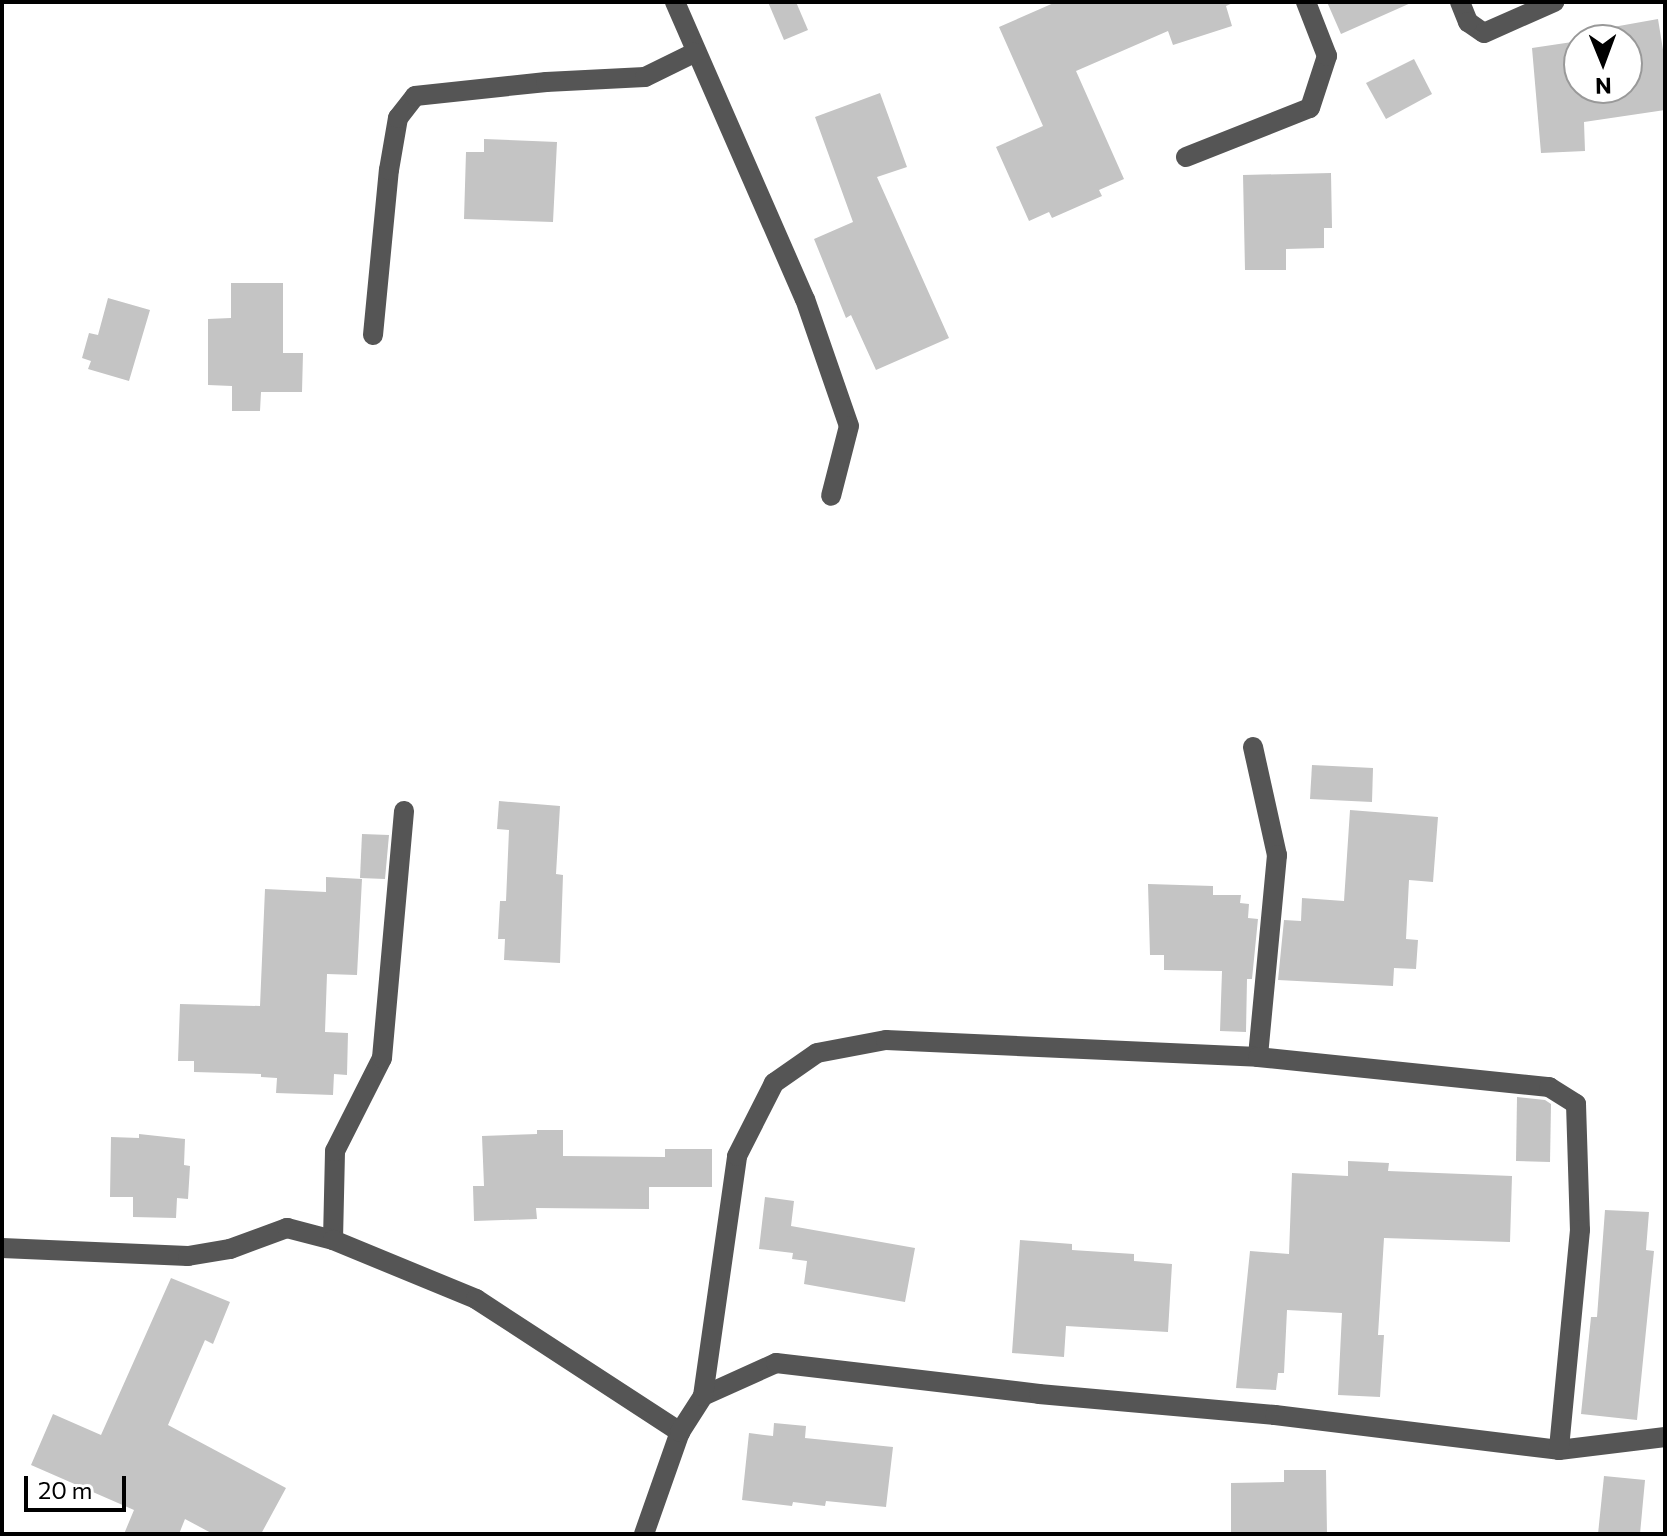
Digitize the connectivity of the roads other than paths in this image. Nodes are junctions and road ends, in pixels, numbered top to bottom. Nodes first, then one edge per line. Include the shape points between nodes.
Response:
1 (675, 2) edge
2 (1306, 2) edge
3 (1460, 2) edge
4 (1554, 2) edge
5 (694, 53) junction
6 (1186, 157) dead end
7 (373, 335) dead end
8 (831, 496) dead end
9 (1253, 747) dead end
10 (404, 811) dead end
11 (1258, 1057) junction
12 (333, 1240) junction
13 (2, 1248) edge
14 (703, 1396) junction
15 (680, 1432) junction
16 (1665, 1437) edge
17 (1559, 1450) junction
18 (644, 1534) edge

1 - 5 street
2 - 6 street via 1327,56 1310,108
3 - 4 street via 1468,22 1484,33
5 - 7 street via 645,77 415,96 398,118
5 - 8 street via 805,299 849,426
9 - 11 street via 1277,855
10 - 12 street via 382,1058 335,1151
11 - 14 street via 886,1040 817,1053 774,1083 737,1156
11 - 17 street via 1549,1087 1576,1104 1580,1230
12 - 13 street via 287,1228 230,1249 188,1256
12 - 15 street via 476,1299
14 - 15 street
14 - 17 street via 776,1363
15 - 18 street
16 - 17 street

